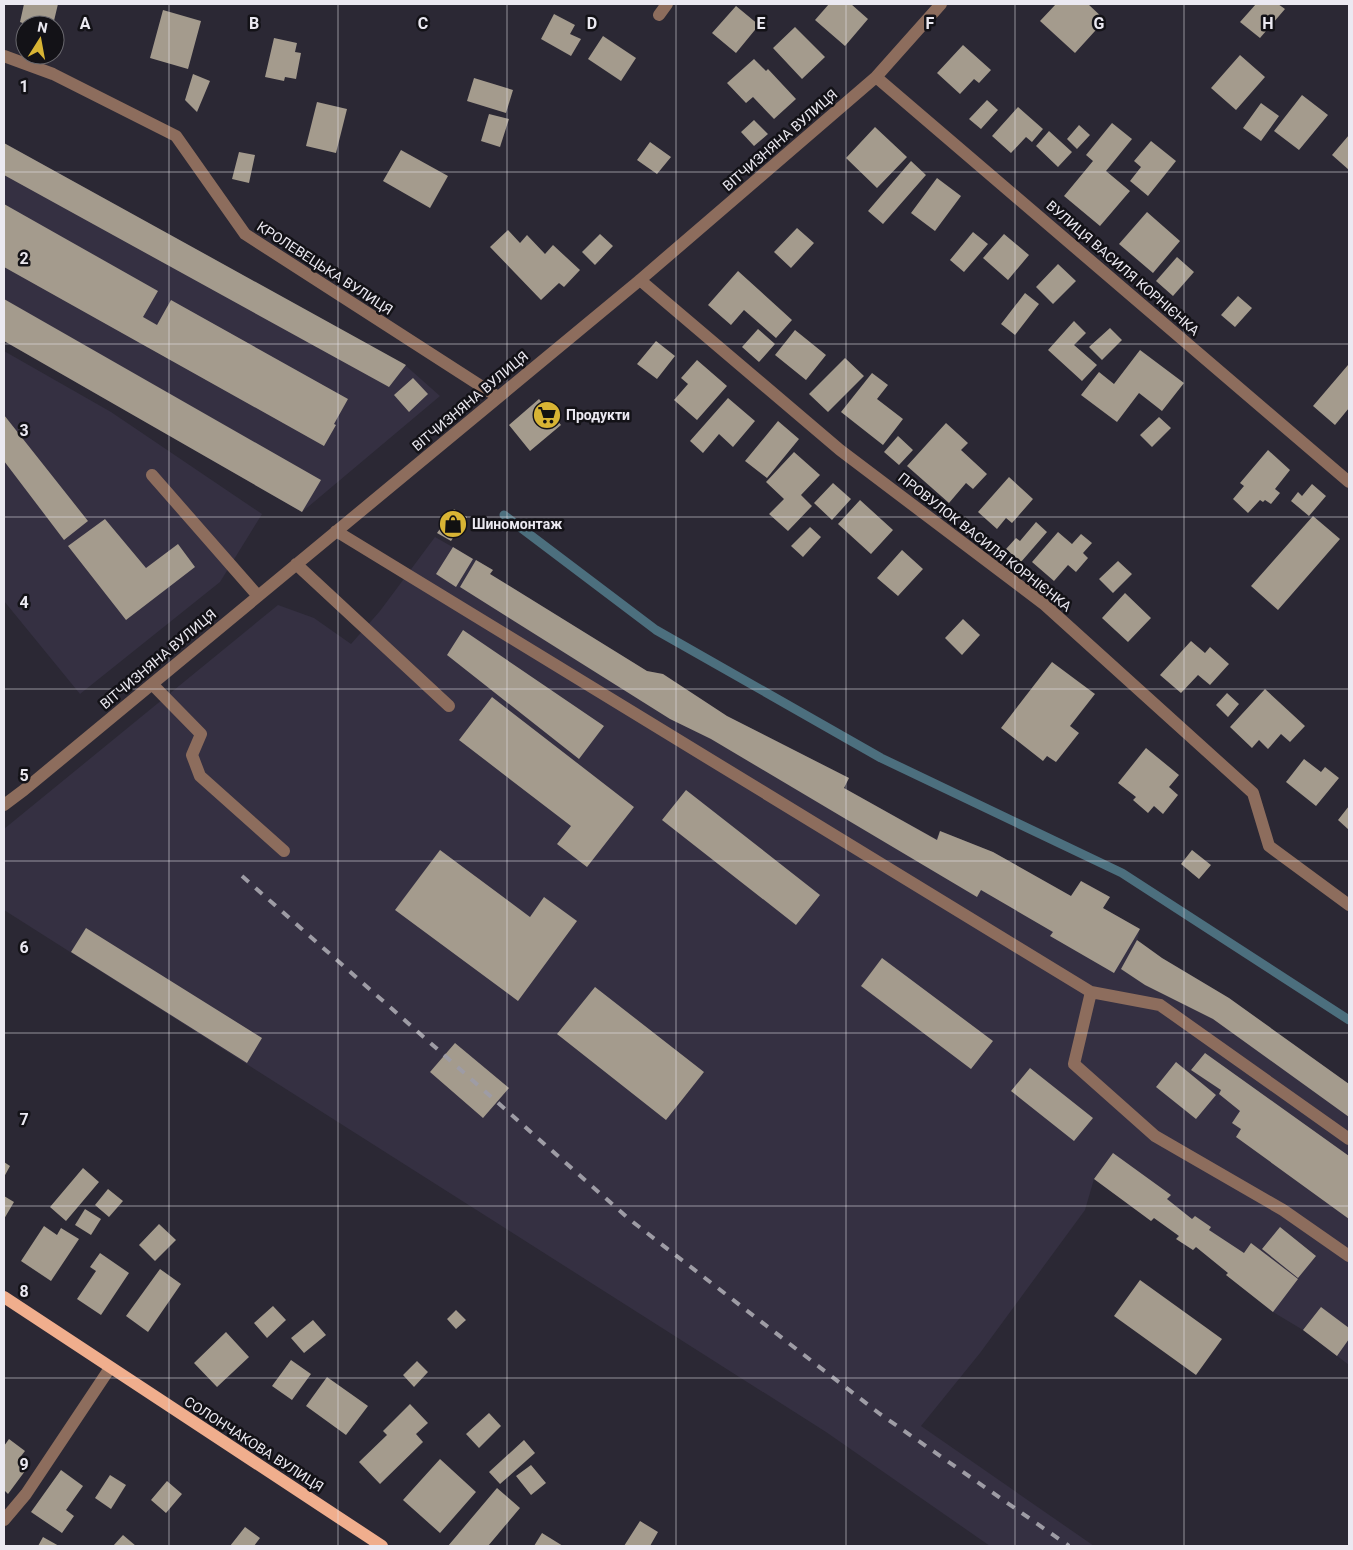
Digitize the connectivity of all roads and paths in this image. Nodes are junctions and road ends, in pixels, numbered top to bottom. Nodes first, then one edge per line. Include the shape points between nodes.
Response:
1 (668, 4) edge
2 (941, 4) edge
3 (660, 14) dead end
4 (4, 56) edge
5 (876, 77) junction
6 (640, 280) junction
7 (498, 397) junction
8 (152, 475) dead end
9 (1349, 482) edge
10 (336, 531) junction
11 (296, 564) junction
12 (258, 596) junction
13 (152, 684) junction
14 (449, 706) dead end
15 (4, 805) edge
16 (284, 850) dead end
17 (1349, 905) edge
18 (1090, 992) junction
19 (1349, 1139) edge
20 (1349, 1256) edge
21 (4, 1297) edge
22 (110, 1368) junction
23 (4, 1520) edge
24 (382, 1546) edge

1 - 3 street
2 - 5 street, ВІТЧИЗНЯНА ВУЛИЦЯ
4 - 7 street, КРОЛЕВЕЦЬКА ВУЛИЦЯ via 52,74 176,136 245,234
5 - 6 street, ВІТЧИЗНЯНА ВУЛИЦЯ
5 - 9 street, ВУЛИЦЯ ВАСИЛЯ КОРНІЄНКА
6 - 7 street, ВІТЧИЗНЯНА ВУЛИЦЯ
6 - 17 street, ПРОВУЛОК ВАСИЛЯ КОРНІЄНКА via 840,450 1053,611 1254,793 1269,846
7 - 10 street, ВІТЧИЗНЯНА ВУЛИЦЯ
8 - 12 street
10 - 11 street, ВІТЧИЗНЯНА ВУЛИЦЯ
10 - 18 street
11 - 12 street, ВІТЧИЗНЯНА ВУЛИЦЯ
11 - 14 street
12 - 13 street, ВІТЧИЗНЯНА ВУЛИЦЯ
13 - 15 street, ВІТЧИЗНЯНА ВУЛИЦЯ
13 - 16 street via 201,734 192,755 200,776
18 - 19 street via 1160,1005
18 - 20 street via 1074,1064 1155,1136 1283,1210
21 - 22 main road, СОЛОНЧАКОВА ВУЛИЦЯ
22 - 23 street via 26,1494
22 - 24 main road, СОЛОНЧАКОВА ВУЛИЦЯ

